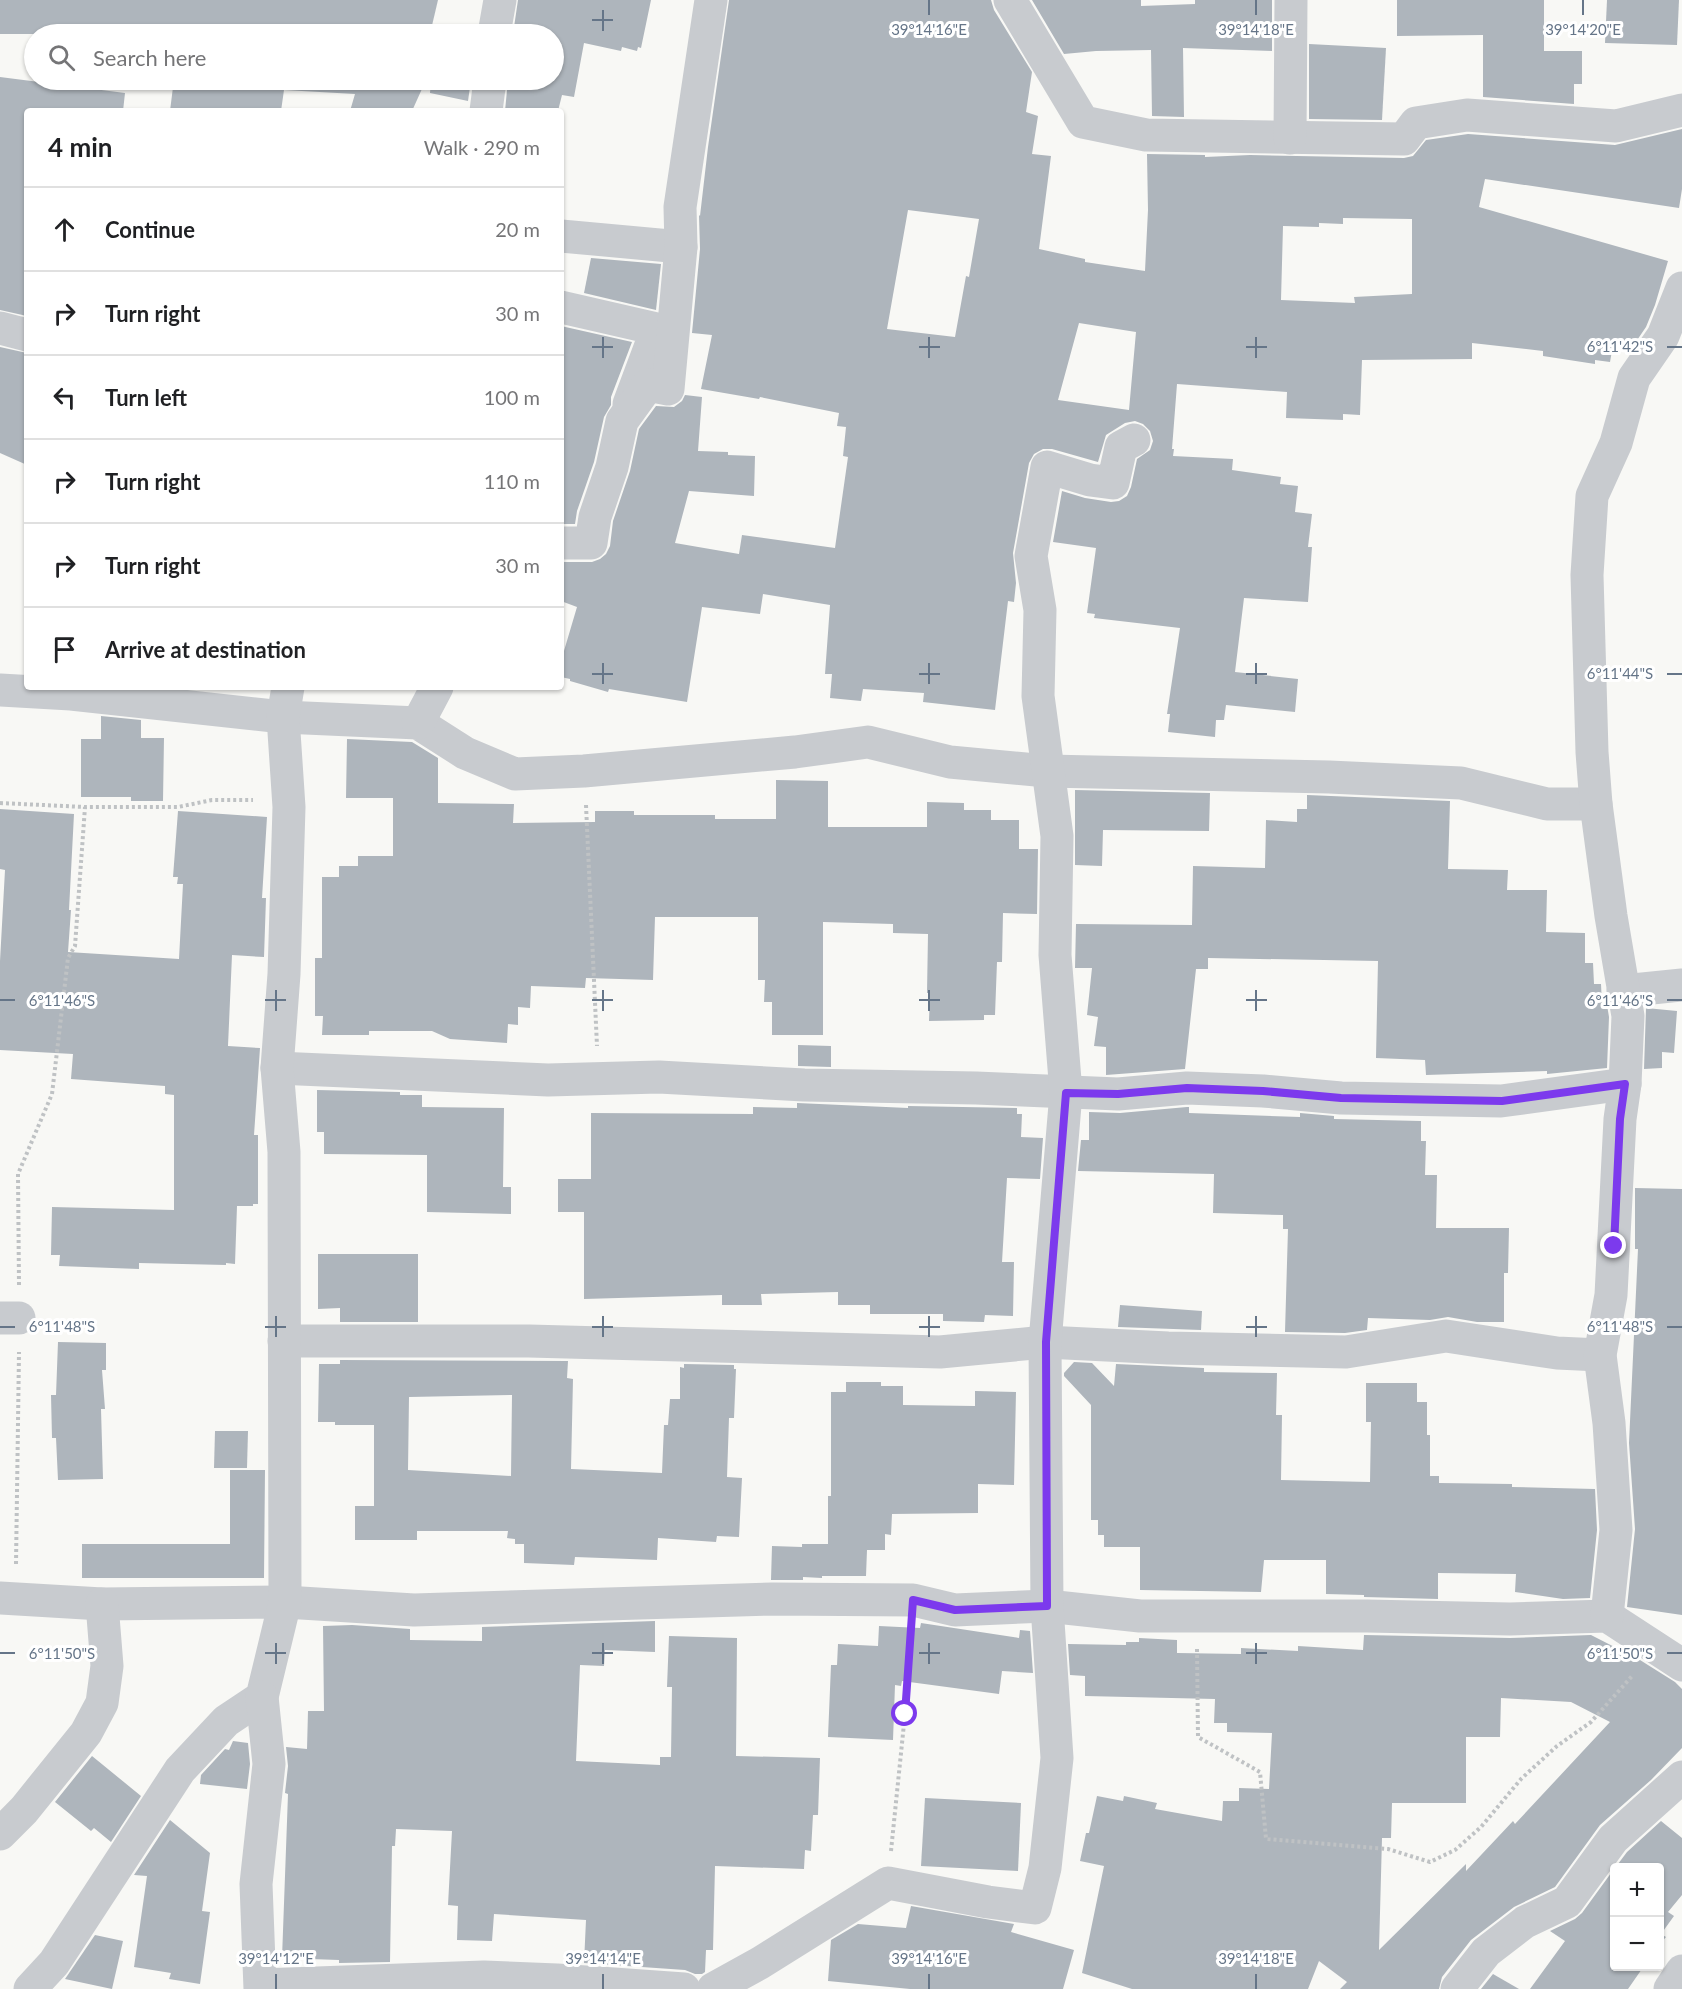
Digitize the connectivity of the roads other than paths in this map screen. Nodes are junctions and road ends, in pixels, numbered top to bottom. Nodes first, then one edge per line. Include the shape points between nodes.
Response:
1 (500, 0) edge
2 (711, 0) edge
3 (1010, 0) edge
4 (1291, 0) edge
5 (496, 24) edge
6 (489, 90) edge
7 (486, 108) edge
8 (1682, 110) edge
9 (1290, 138) junction
10 (564, 236) edge
11 (681, 247) junction
12 (1682, 288) edge
13 (564, 308) edge
14 (0, 328) edge
15 (24, 334) edge
16 (622, 421) junction
17 (1134, 440) dead end
18 (564, 543) edge
19 (0, 690) edge
20 (435, 690) edge
21 (286, 702) edge
22 (418, 723) junction
23 (1047, 771) junction
24 (1596, 804) junction
25 (1682, 985) edge
26 (1623, 991) junction
27 (277, 1068) junction
28 (1625, 1084) junction
29 (1066, 1093) junction
30 (284, 1341) junction
31 (1046, 1342) junction
32 (1600, 1355) junction
33 (7, 1598) edge
34 (285, 1602) junction
35 (102, 1604) junction
36 (1047, 1606) junction
37 (1607, 1616) junction
38 (1682, 1665) edge
39 (262, 1697) junction
40 (1682, 1777) edge
41 (0, 1834) edge
42 (1682, 1971) edge
43 (399, 1984) edge
44 (260, 1987) edge
45 (30, 1989) edge
46 (684, 1989) edge
47 (712, 1989) edge
48 (1457, 1989) edge
49 (1670, 1989) edge

1 - 5 street
2 - 11 street via 680,207
3 - 9 street via 1083,122 1146,135
4 - 9 street
6 - 7 street
8 - 9 street via 1616,126 1467,115 1416,123 1404,139
10 - 11 street
11 - 16 street via 668,389 648,385
12 - 24 street via 1663,336 1634,378 1616,443 1592,496 1587,575
13 - 16 street via 657,329
14 - 15 street
16 - 18 street via 591,543
17 - 23 street via 1121,447 1113,483 1047,467 1031,556 1040,610 1038,696
19 - 21 street
20 - 22 street
21 - 22 street
21 - 27 street via 290,807
22 - 23 street via 465,753 515,774 795,752 868,741 950,762
23 - 24 street via 1461,783 1547,804
23 - 29 street via 1057,836 1055,955
24 - 26 street
25 - 26 street
26 - 28 street via 1628,1016
27 - 29 street via 548,1080 659,1077
27 - 30 street via 284,1152
28 - 29 street via 1502,1101 1341,1098 1187,1088 1118,1094
28 - 32 street via 1611,1295
29 - 31 street
30 - 31 street via 529,1341 940,1352
30 - 34 street
31 - 32 street via 1346,1352 1446,1336 1557,1353
31 - 36 street
32 - 37 street via 1616,1530
33 - 35 street
34 - 35 street
34 - 36 street via 414,1610 772,1599 913,1600 955,1610
34 - 39 street
35 - 41 street via 106,1666 102,1703 86,1733
36 - 37 street via 1140,1616
36 - 47 street via 1057,1758 1045,1868 1035,1908 888,1883
37 - 38 street
39 - 44 street via 269,1764 256,1884
39 - 45 street via 226,1721 180,1770 54,1963
40 - 48 street via 1613,1839 1567,1902 1525,1922 1486,1952
42 - 49 street
43 - 44 street
43 - 46 street via 484,1977

